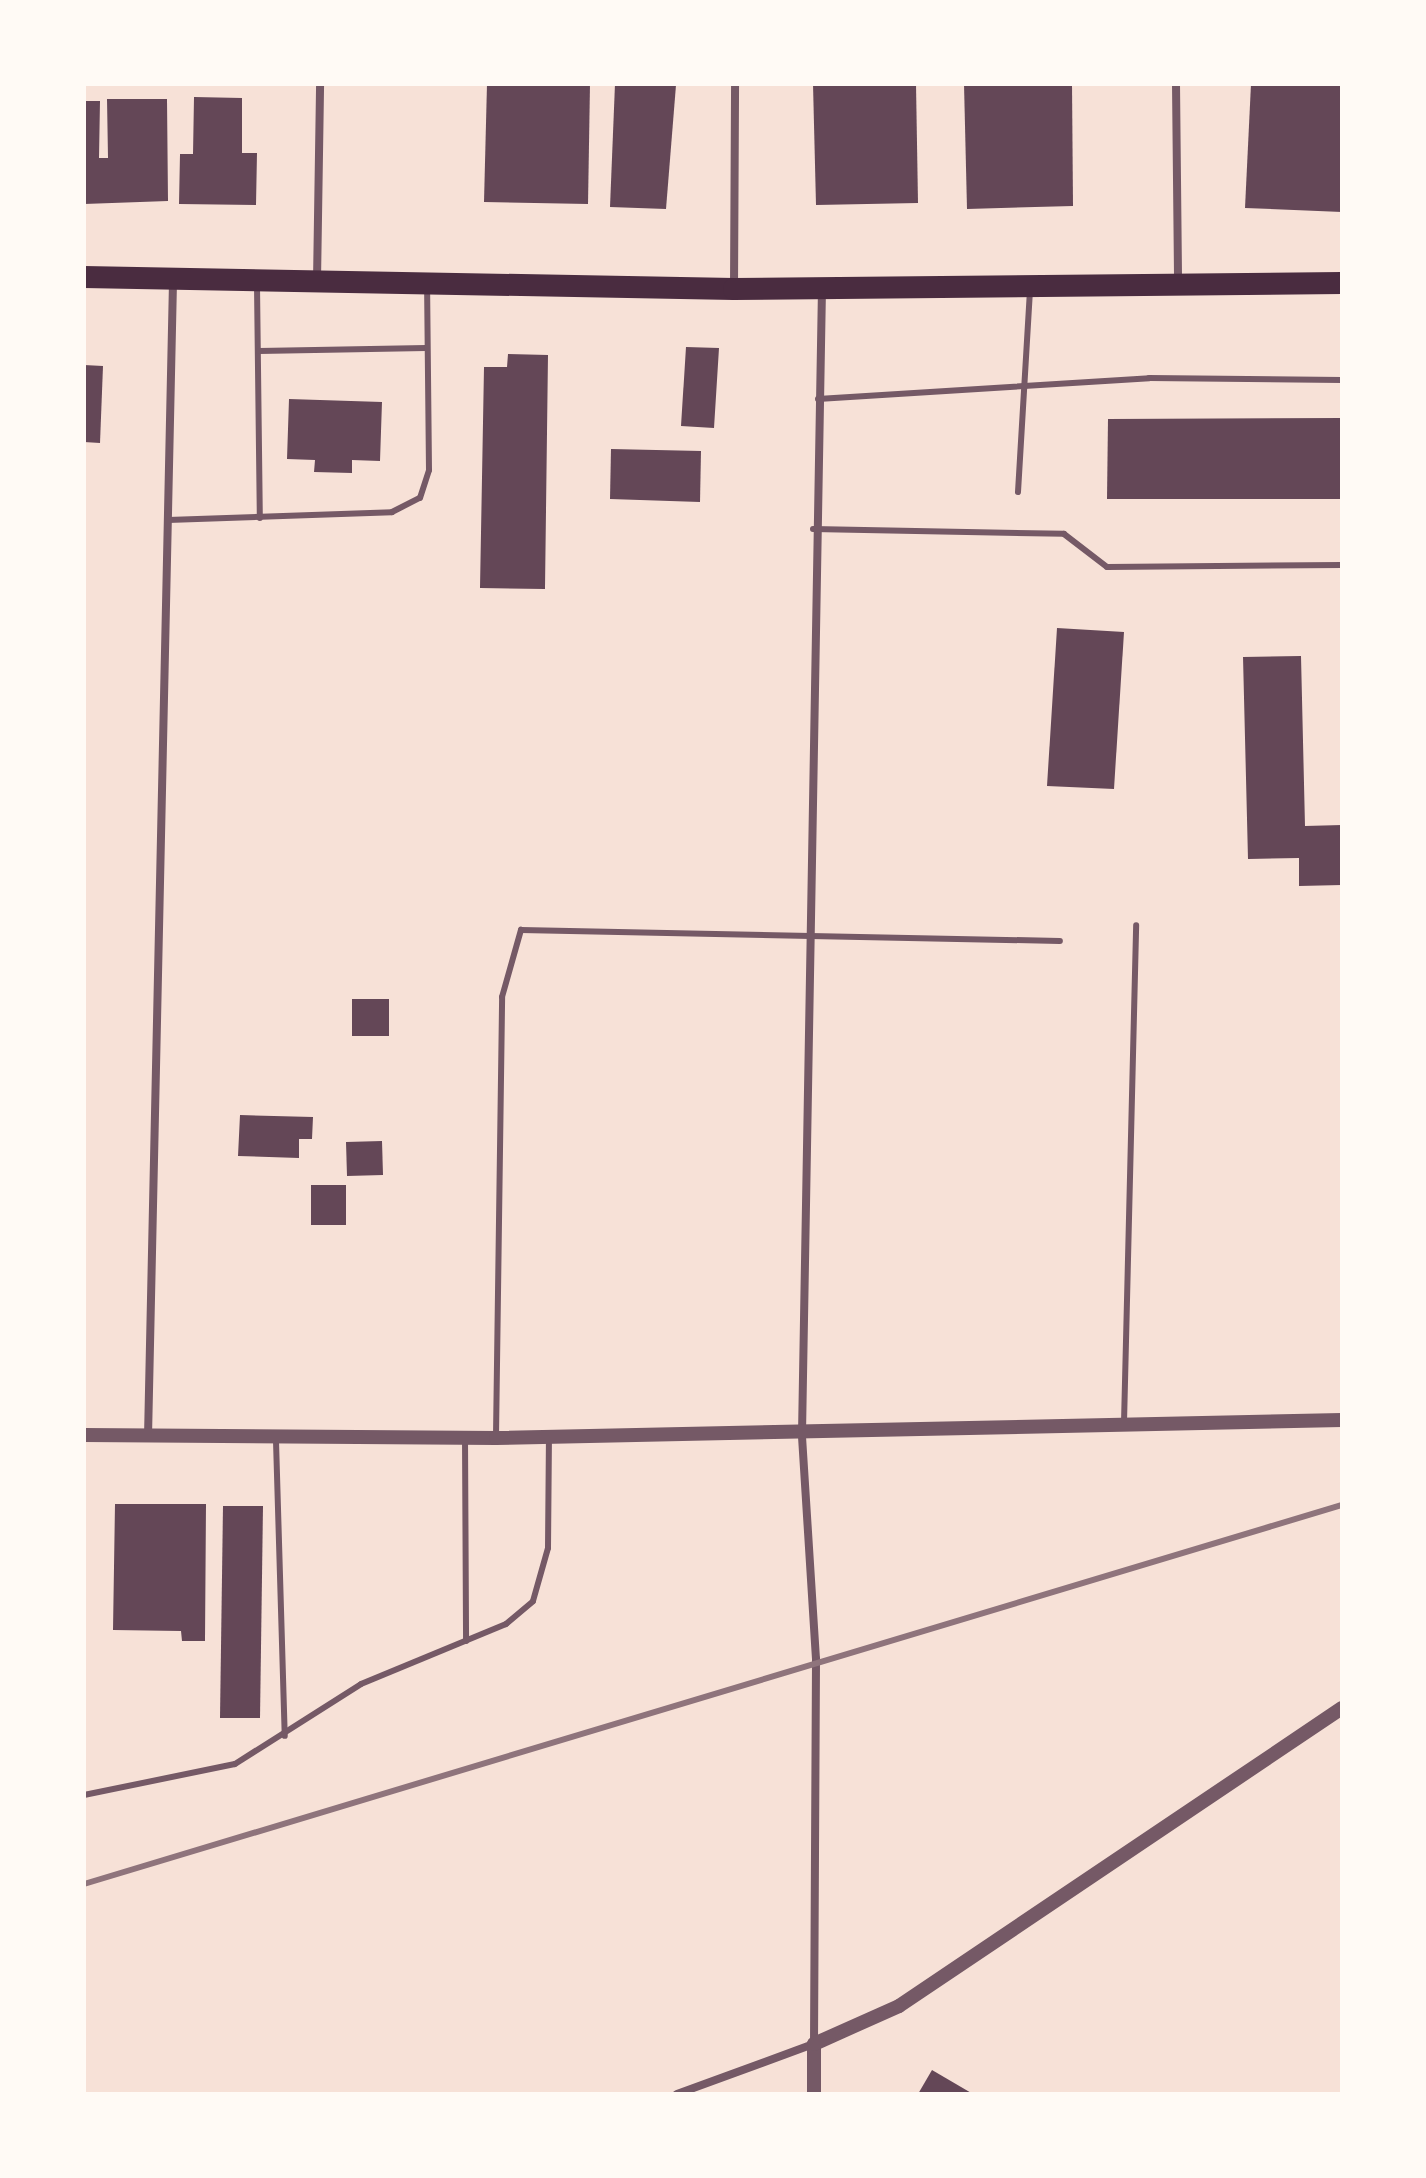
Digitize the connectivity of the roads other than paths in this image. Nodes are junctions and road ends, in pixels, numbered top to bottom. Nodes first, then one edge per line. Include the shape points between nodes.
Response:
1 (320, 84) edge
2 (735, 84) edge
3 (1176, 84) edge
4 (84, 277) edge
5 (173, 279) junction
6 (257, 281) junction
7 (317, 282) junction
8 (1342, 283) edge
9 (427, 284) junction
10 (1178, 287) junction
11 (1030, 288) junction
12 (734, 289) junction
13 (822, 289) junction
14 (426, 348) junction
15 (259, 351) junction
16 (1342, 380) edge
17 (1025, 390) junction
18 (818, 399) junction
19 (1018, 492) dead end
20 (260, 518) junction
21 (168, 520) junction
22 (813, 529) junction
23 (1342, 565) edge
24 (1136, 925) dead end
25 (810, 937) junction
26 (1060, 941) dead end
27 (1342, 1420) edge
28 (1124, 1427) junction
29 (802, 1434) junction
30 (84, 1435) edge
31 (148, 1437) junction
32 (549, 1437) junction
33 (465, 1438) junction
34 (496, 1438) junction
35 (276, 1441) junction
36 (466, 1641) junction
37 (1342, 1708) edge
38 (285, 1736) junction
39 (84, 1795) edge
40 (814, 2044) junction
41 (677, 2094) edge
42 (814, 2094) edge

1 - 7 street
2 - 12 street
3 - 10 street
4 - 5 highway
5 - 6 highway
5 - 21 street
6 - 7 highway
6 - 15 lane
7 - 9 highway
8 - 10 highway
9 - 12 highway
9 - 14 lane
10 - 11 highway
11 - 13 highway
11 - 17 lane
12 - 13 highway
13 - 18 street
14 - 15 lane
14 - 20 lane via 429,470 420,498 392,512
15 - 20 lane
16 - 17 lane via 1149,378
17 - 18 lane
17 - 19 lane
18 - 22 street
20 - 21 lane
21 - 31 street
22 - 23 lane via 1064,534 1107,567
22 - 25 street
24 - 28 lane
25 - 26 lane
25 - 29 street
25 - 34 lane via 521,930 502,997
27 - 28 street
28 - 29 street
29 - 32 street
29 - 40 street via 816,1659
30 - 31 street
31 - 35 street
32 - 34 street
32 - 36 lane via 548,1548 533,1601 506,1624
33 - 34 street
33 - 35 street
33 - 36 lane
35 - 38 lane
36 - 38 lane via 361,1684
37 - 40 street via 899,2006
38 - 39 lane via 235,1764
40 - 41 street
40 - 42 street

